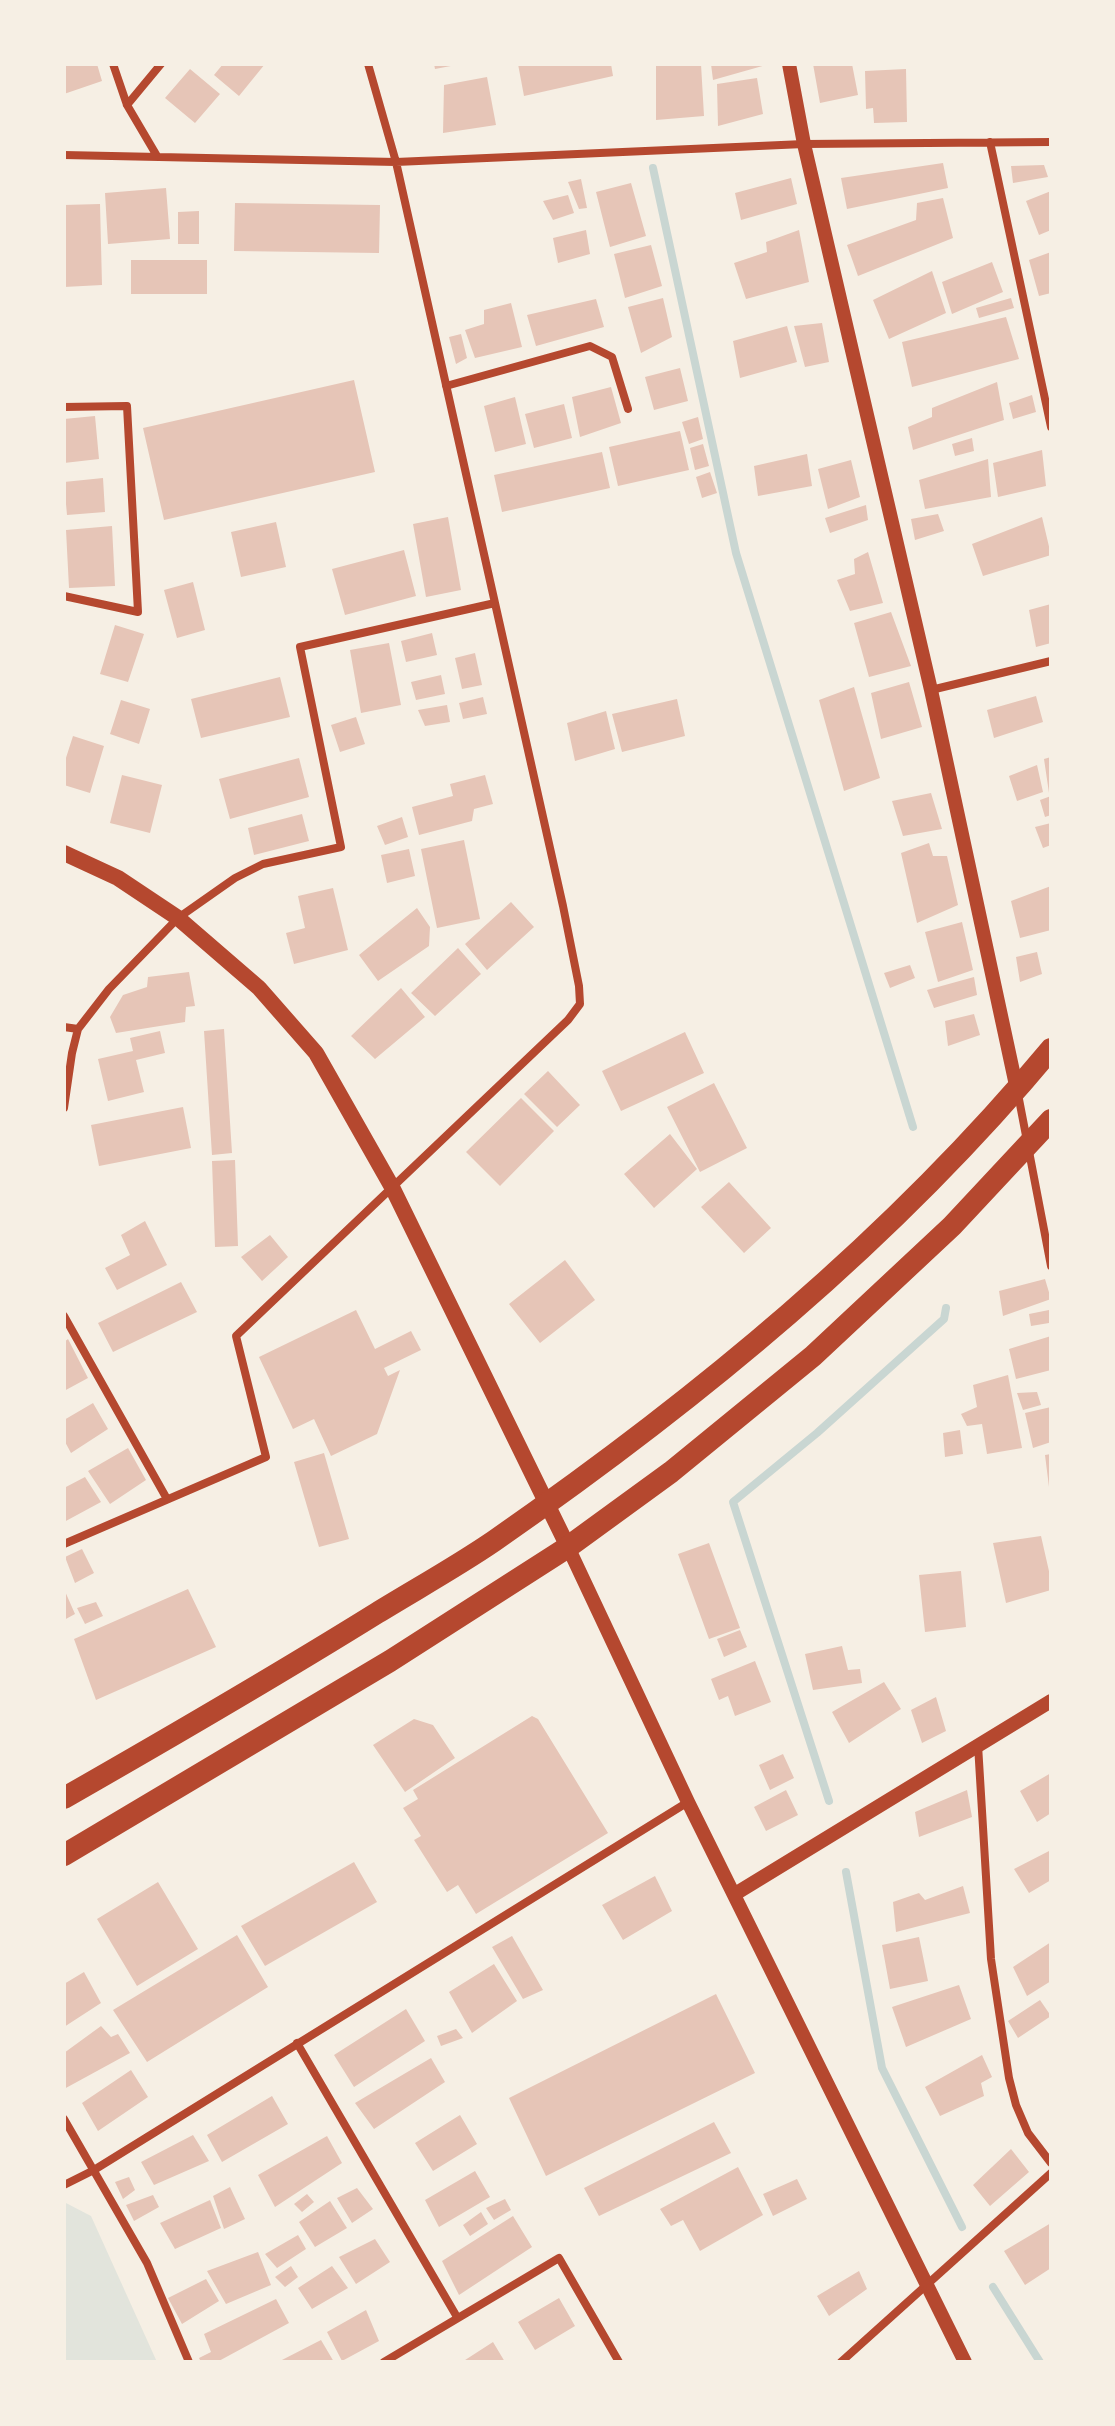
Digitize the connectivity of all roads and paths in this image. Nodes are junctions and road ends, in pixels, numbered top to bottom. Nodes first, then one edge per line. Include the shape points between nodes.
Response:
1 (113, 64) edge
2 (161, 64) edge
3 (368, 64) edge
4 (789, 64) edge
5 (127, 105) junction
6 (990, 142) junction
7 (1051, 142) edge
8 (804, 144) junction
9 (64, 155) edge
10 (157, 156) junction
11 (396, 162) junction
12 (446, 386) junction
13 (64, 407) edge
14 (628, 409) dead end
15 (1051, 427) edge
16 (64, 596) edge
17 (495, 603) junction
18 (1051, 661) edge
19 (931, 690) junction
20 (64, 853) edge
21 (178, 918) junction
22 (64, 1027) edge
23 (78, 1029) junction
24 (1051, 1049) edge
25 (1017, 1090) junction
26 (64, 1108) edge
27 (1051, 1120) edge
28 (1028, 1145) junction
29 (392, 1187) junction
30 (1051, 1266) edge
31 (64, 1316) edge
32 (167, 1499) junction
33 (546, 1503) junction
34 (64, 1544) edge
35 (568, 1547) junction
36 (1051, 1701) edge
37 (978, 1745) junction
38 (64, 1798) edge
39 (688, 1802) junction
40 (64, 1855) edge
41 (735, 1894) junction
42 (297, 2043) junction
43 (64, 2119) edge
44 (1051, 2163) edge
45 (94, 2170) junction
46 (1051, 2173) edge
47 (64, 2185) edge
48 (926, 2285) junction
49 (457, 2317) junction
50 (189, 2362) edge
51 (384, 2362) edge
52 (619, 2362) edge
53 (841, 2362) edge
54 (965, 2362) edge

1 - 5 street
2 - 5 street
3 - 11 street
4 - 8 street
5 - 10 street
6 - 7 street
6 - 8 street
6 - 15 street
8 - 11 street
8 - 19 street
9 - 10 street
10 - 11 street
11 - 12 street
12 - 14 street via 590,346 612,357
12 - 17 street
13 - 16 street via 127,406 138,612
17 - 21 street via 300,647 341,847 263,864
17 - 29 street via 580,1004
18 - 19 street
19 - 25 street
20 - 21 main road via 118,878
21 - 23 street
21 - 29 main road via 259,988 316,1053
22 - 23 street
23 - 26 street
24 - 25 highway
25 - 28 street
25 - 33 highway via 806,1302 638,1438
27 - 28 highway
28 - 30 street
28 - 35 highway via 952,1226 813,1356 671,1472
29 - 32 street via 236,1336 266,1457
29 - 33 main road
31 - 32 street
32 - 34 street
33 - 35 main road
33 - 38 highway via 267,1681
35 - 39 street
35 - 40 highway via 390,1661
36 - 37 street
37 - 41 street
37 - 44 street via 991,1959 1009,2078 1028,2133
39 - 41 street
39 - 42 street
41 - 48 street
42 - 45 street
42 - 49 street
43 - 45 street
45 - 47 street
45 - 50 street via 147,2263
46 - 48 street
48 - 53 street
48 - 54 street
49 - 51 street
49 - 52 street via 559,2258

